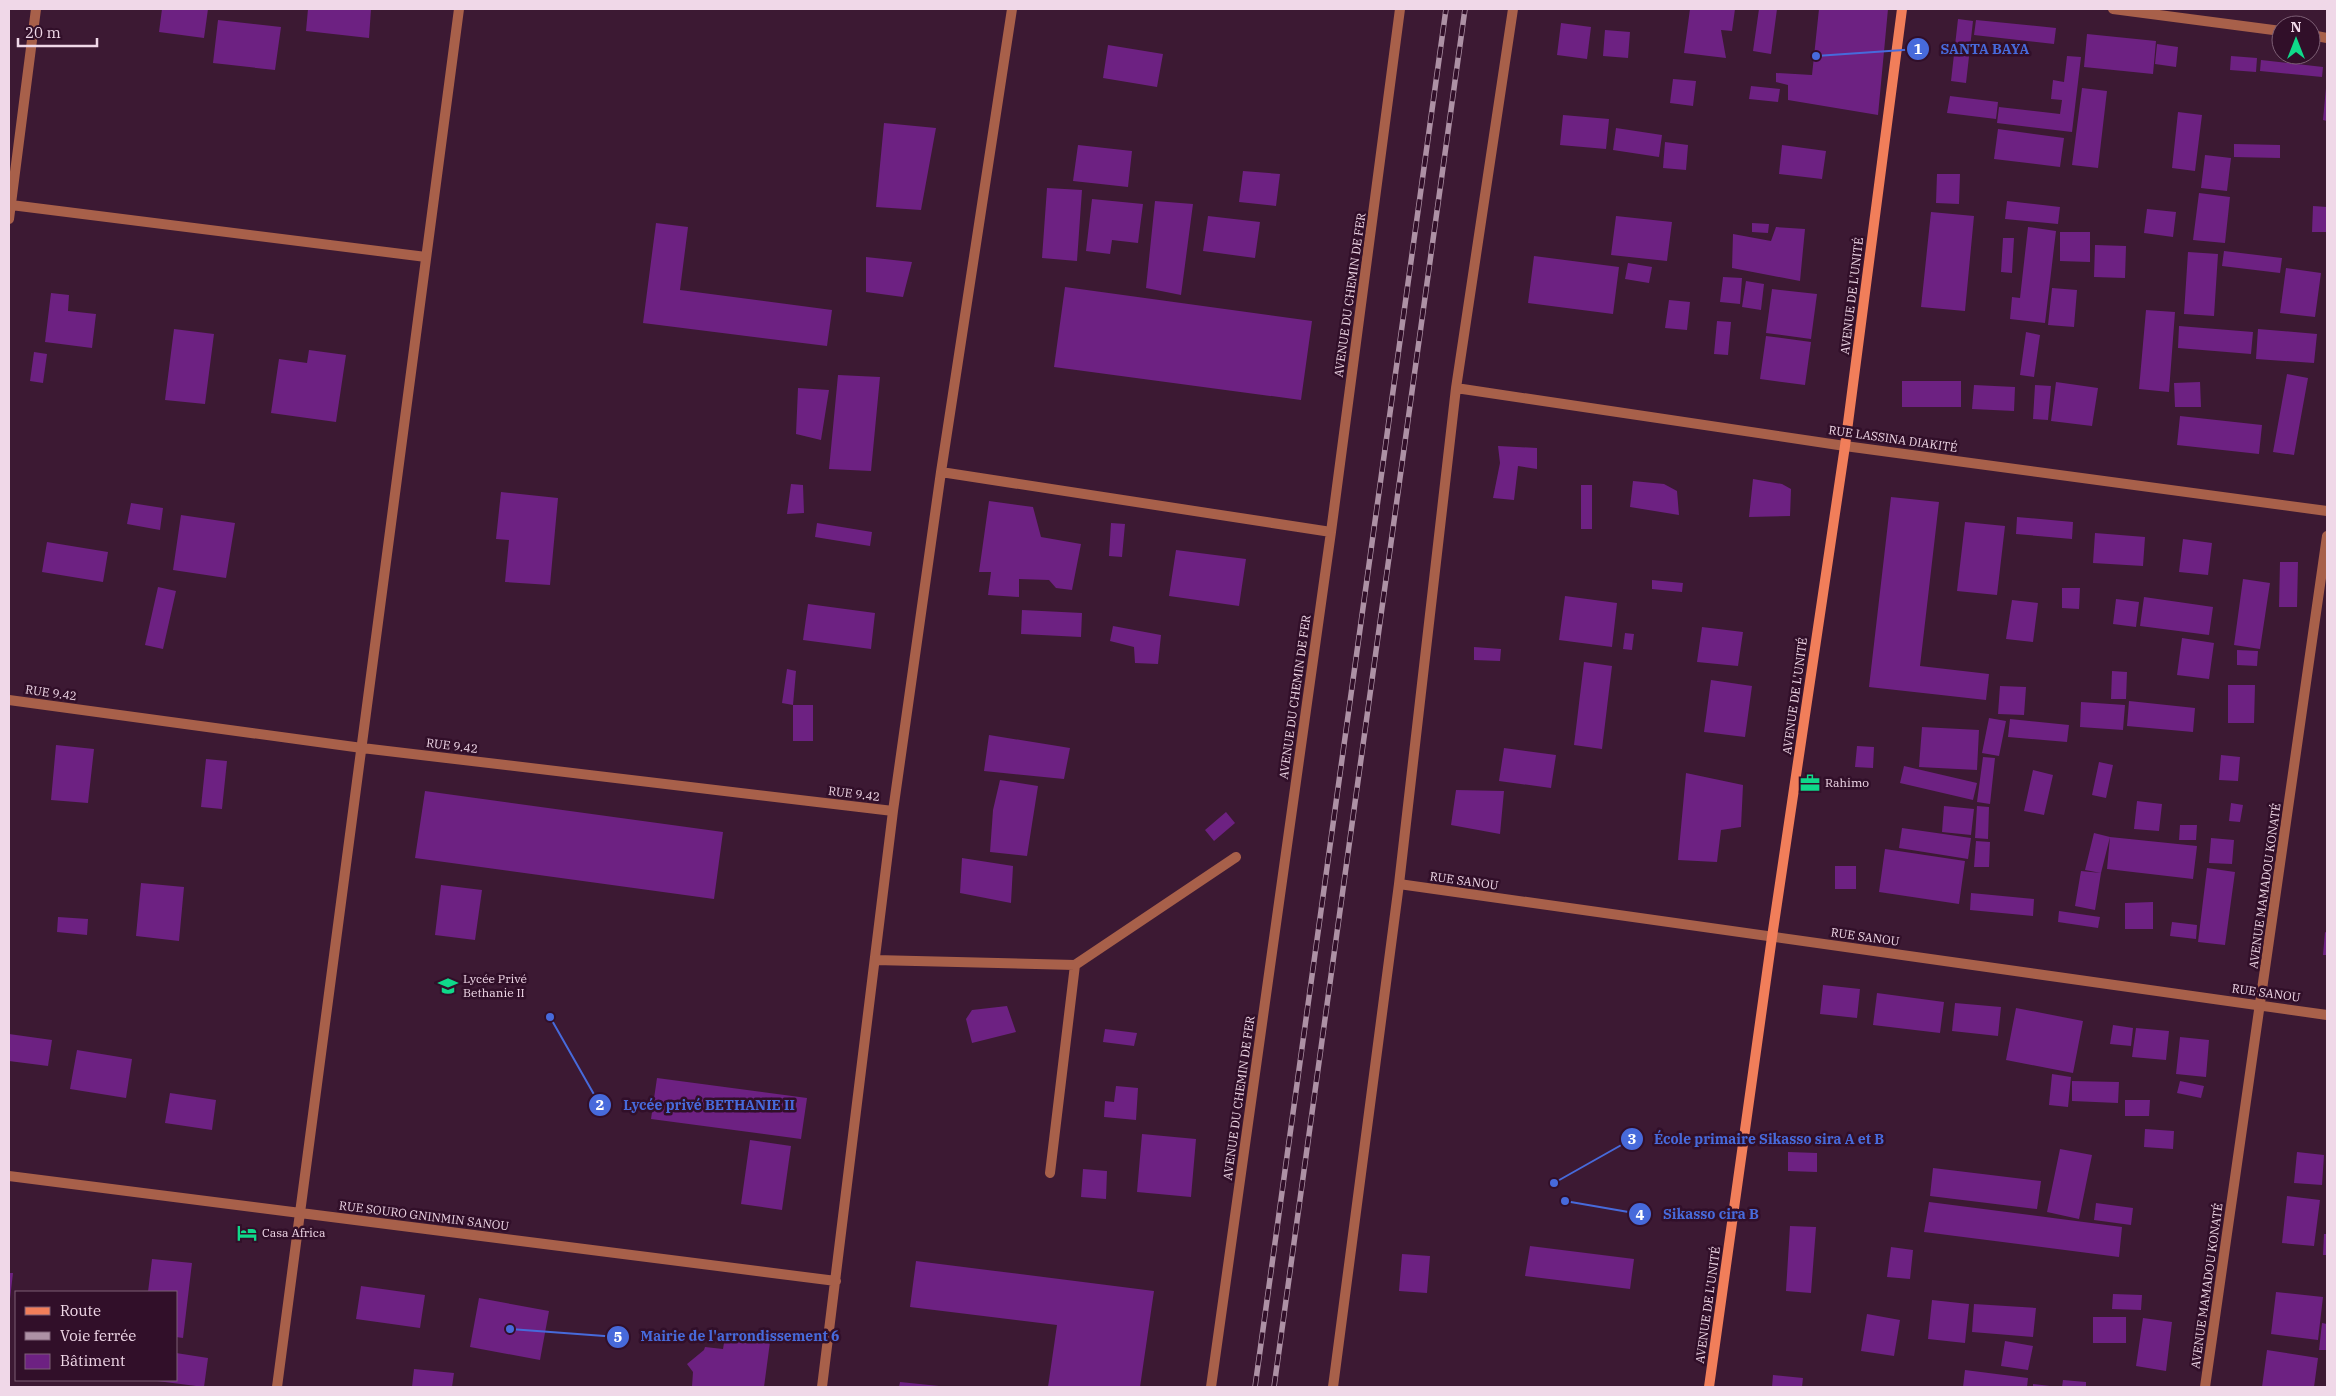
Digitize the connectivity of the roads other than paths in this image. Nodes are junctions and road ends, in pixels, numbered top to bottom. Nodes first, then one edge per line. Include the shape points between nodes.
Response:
1 (36, 9) edge
2 (459, 9) edge
3 (1012, 9) edge
4 (1400, 9) edge
5 (1513, 9) edge
6 (1902, 9) edge
7 (2113, 9) edge
8 (2271, 30) edge
9 (11, 205) junction
10 (9, 219) edge
11 (426, 257) junction
12 (1456, 388) junction
13 (1845, 446) junction
14 (941, 472) junction
15 (2327, 511) edge
16 (1331, 532) junction
17 (2327, 536) edge
18 (9, 700) edge
19 (362, 748) junction
20 (893, 811) junction
21 (1236, 857) dead end
22 (1399, 884) junction
23 (1772, 937) junction
24 (875, 960) junction
25 (1074, 965) junction
26 (2260, 1005) junction
27 (2327, 1015) edge
28 (1050, 1173) dead end
29 (9, 1176) edge
30 (300, 1212) junction
31 (836, 1281) junction
32 (277, 1387) edge
33 (822, 1387) edge
34 (1211, 1387) edge
35 (1333, 1387) edge
36 (1709, 1387) edge
37 (2205, 1387) edge

1 - 9 street
2 - 11 street
3 - 14 street
4 - 16 street, AVENUE DU CHEMIN DE FER
5 - 12 street
6 - 13 street, AVENUE DE L'UNITÉ
7 - 8 street
9 - 10 street
9 - 11 street
11 - 19 street
12 - 13 street, RUE LASSINA DIAKITÉ
12 - 22 street
13 - 15 street, RUE LASSINA DIAKITÉ
13 - 23 street, AVENUE DE L'UNITÉ
14 - 16 street
14 - 20 street
16 - 34 street, AVENUE DU CHEMIN DE FER
17 - 26 street, AVENUE MAMADOU KONATÉ
18 - 19 street, RUE 9.42
19 - 20 street, RUE 9.42
19 - 30 street
20 - 24 street
21 - 25 street
22 - 23 street, RUE SANOU
22 - 35 street
23 - 26 street, RUE SANOU
23 - 36 street, AVENUE DE L'UNITÉ
24 - 25 street
24 - 31 street
25 - 28 street
26 - 27 street, RUE SANOU
26 - 37 street, AVENUE MAMADOU KONATÉ
29 - 30 street, RUE SOURO GNINMIN SANOU
30 - 31 street, RUE SOURO GNINMIN SANOU
30 - 32 street
31 - 33 street

